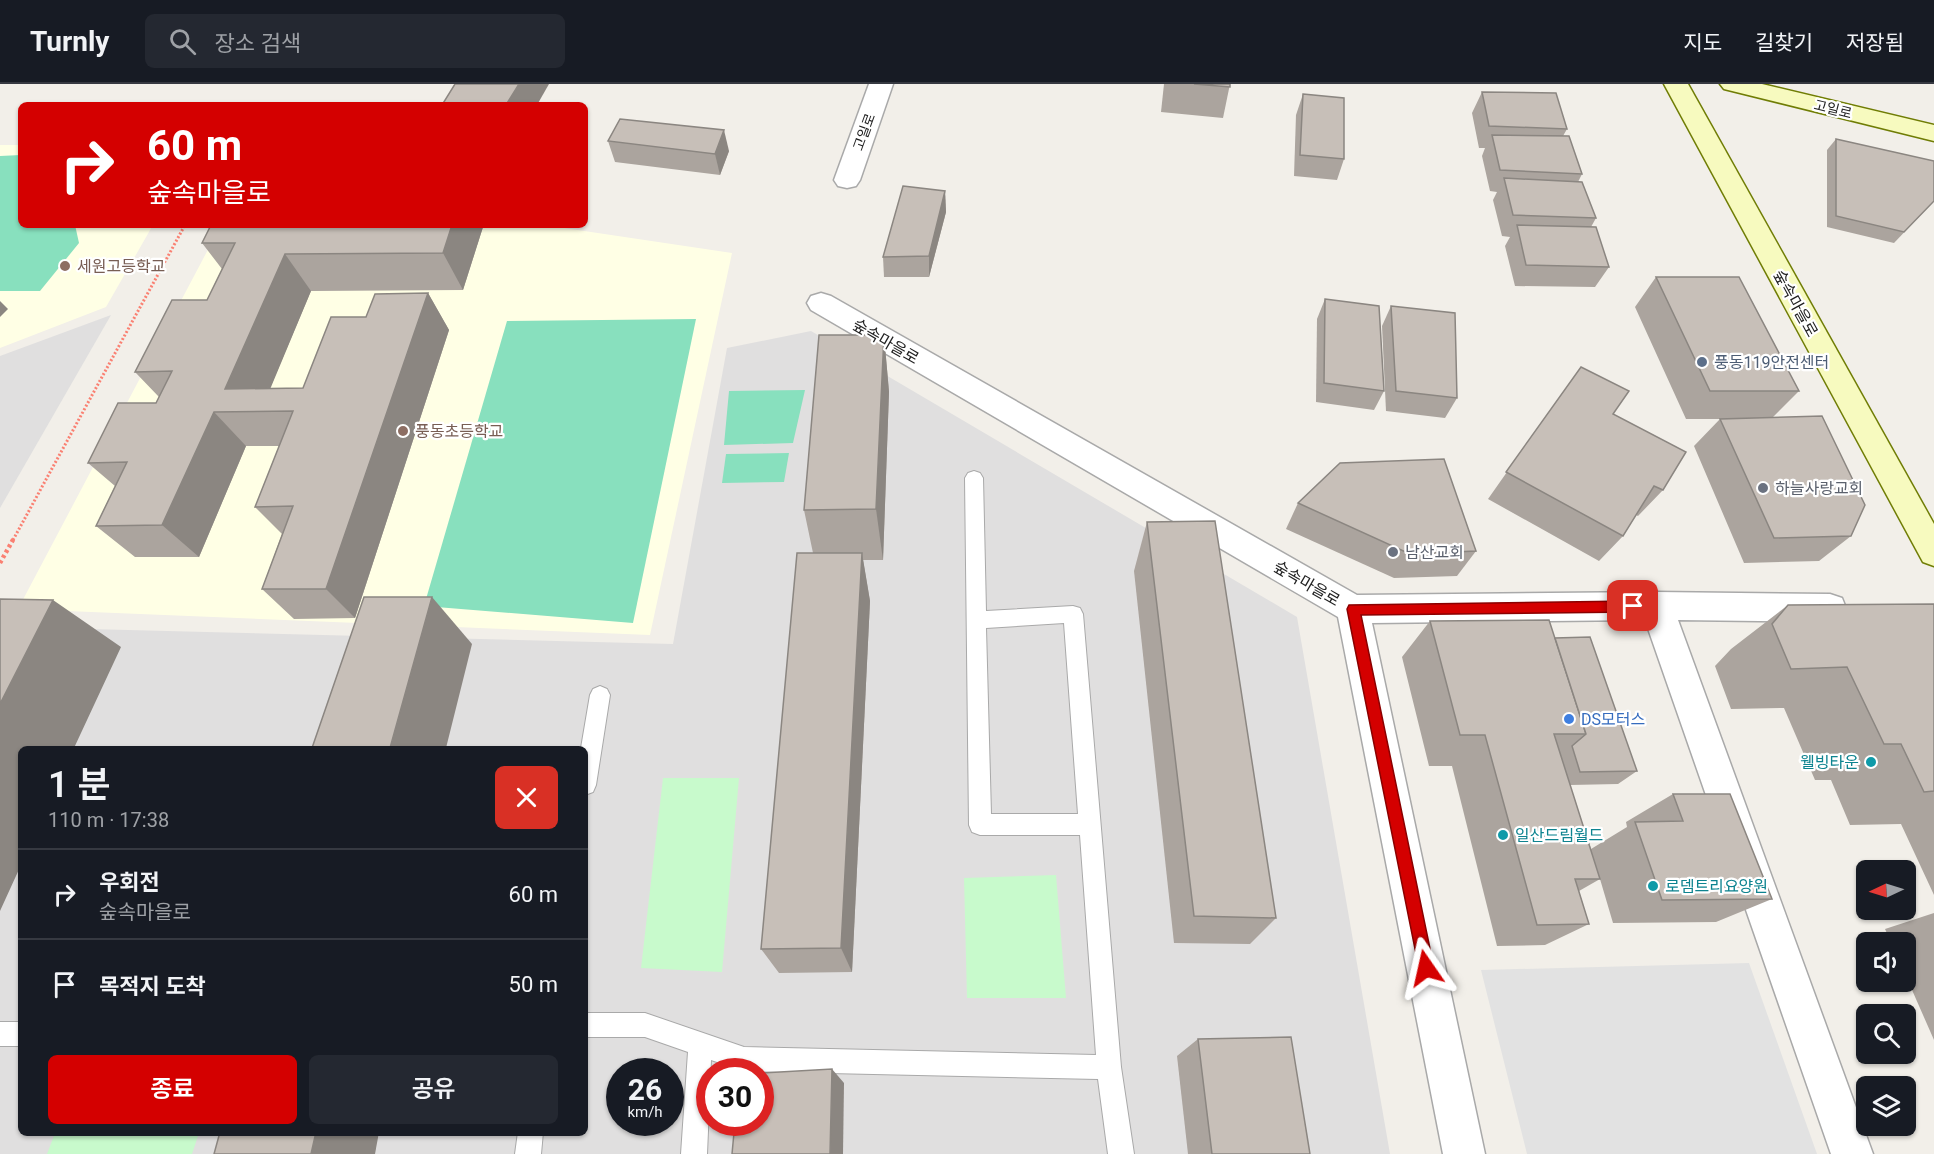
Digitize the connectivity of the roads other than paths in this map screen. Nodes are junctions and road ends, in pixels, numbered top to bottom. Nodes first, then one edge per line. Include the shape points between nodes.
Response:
1 (881, 84) edge
2 (1676, 84) edge
3 (1732, 84) edge
4 (1934, 133) edge
5 (846, 180) dead end
6 (821, 303) dead end
7 (974, 478) dead end
8 (1934, 553) edge
9 (1656, 606) junction
10 (1353, 609) junction
11 (1860, 609) edge
12 (976, 620) junction
13 (600, 695) dead end
14 (588, 767) edge
15 (1089, 824) junction
16 (588, 1025) edge
17 (0, 1034) edge
18 (18, 1034) edge
19 (700, 1044) junction
20 (1109, 1067) junction
21 (530, 1136) edge
22 (528, 1154) edge
23 (694, 1154) edge
24 (1121, 1154) edge
25 (1464, 1154) edge
26 (1852, 1154) edge

1 - 5 street, 고일로
2 - 8 main road, 숲속마을로
3 - 4 main road, 고일로
6 - 10 street, 숲속마을로
7 - 12 lane
9 - 10 street, 숲속마을로
9 - 11 street, 숲속마을로
9 - 26 street
10 - 25 street
12 - 15 lane via 1073,614
12 - 15 lane via 980,825
13 - 14 lane
15 - 20 lane
16 - 19 lane via 645,1025
17 - 18 lane
19 - 20 lane via 744,1059
19 - 23 lane
20 - 24 lane
21 - 22 lane

